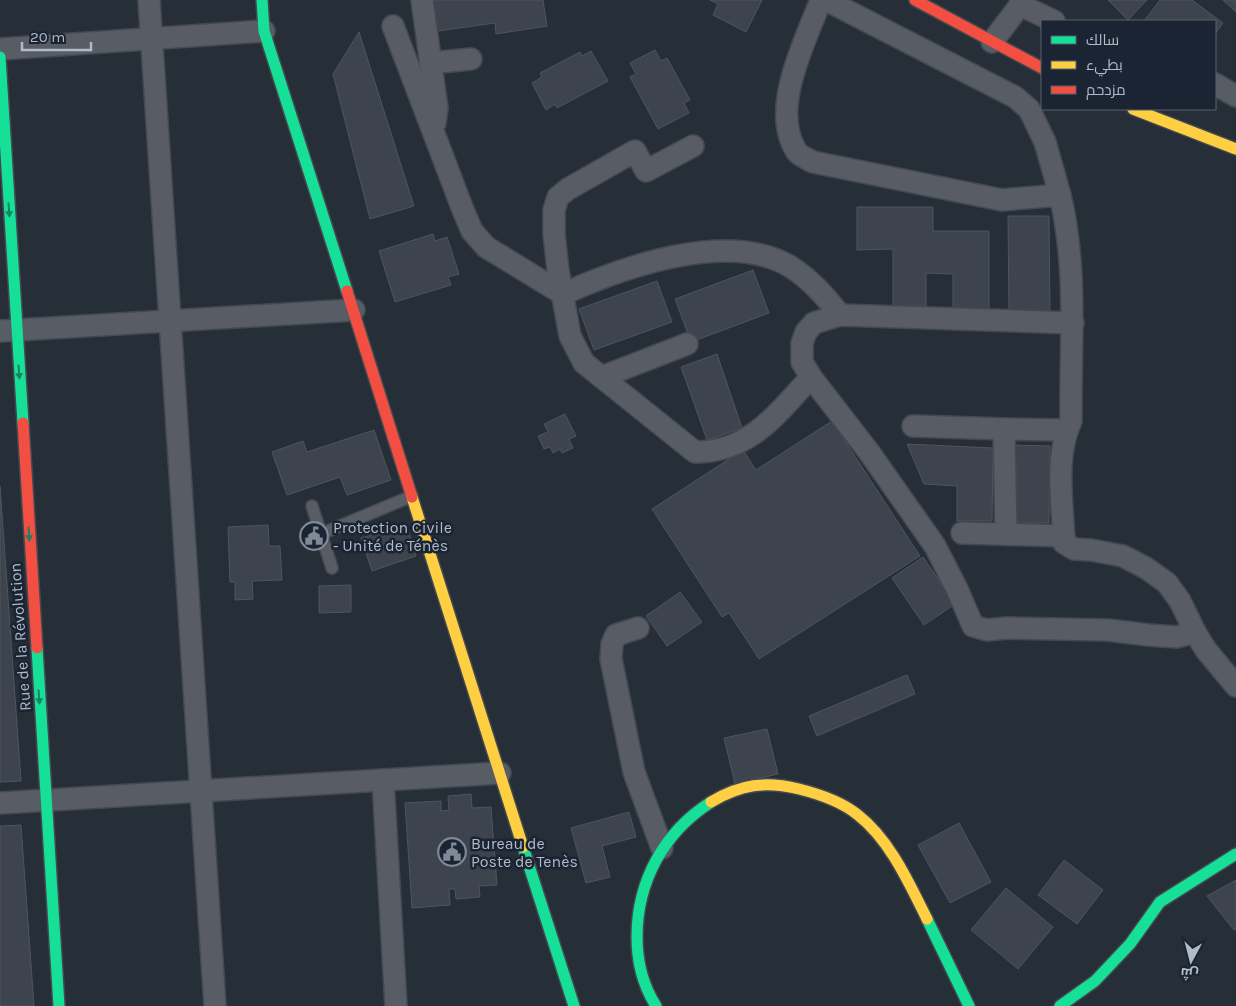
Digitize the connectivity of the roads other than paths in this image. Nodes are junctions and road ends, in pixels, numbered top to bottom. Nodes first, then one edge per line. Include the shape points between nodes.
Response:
1 (149, 0) edge
2 (262, 0) edge
3 (422, 0) edge
4 (821, 0) edge
5 (826, 0) edge
6 (915, 0) edge
7 (1022, 3) edge
8 (1052, 20) edge
9 (393, 26) dead end
10 (264, 31) junction
11 (152, 39) junction
12 (992, 42) junction
13 (0, 49) edge
14 (0, 57) edge
15 (471, 59) dead end
16 (430, 62) junction
17 (1041, 67) edge
18 (1216, 85) edge
19 (1236, 96) edge
20 (1136, 110) edge
21 (431, 127) junction
22 (694, 146) dead end
23 (1236, 149) edge
24 (1060, 195) junction
25 (563, 294) junction
26 (354, 310) junction
27 (840, 314) junction
28 (170, 321) junction
29 (1073, 324) junction
30 (8, 330) edge
31 (687, 344) dead end
32 (811, 376) junction
33 (602, 377) junction
34 (913, 426) dead end
35 (1004, 429) junction
36 (1067, 430) junction
37 (413, 496) junction
38 (312, 506) dead end
39 (962, 533) dead end
40 (321, 534) junction
41 (1006, 534) junction
42 (1064, 536) junction
43 (332, 568) dead end
44 (638, 628) dead end
45 (1195, 632) junction
46 (1236, 686) edge
47 (500, 773) junction
48 (383, 780) junction
49 (202, 790) junction
50 (46, 800) junction
51 (0, 802) edge
52 (662, 848) junction
53 (1236, 854) edge
54 (59, 1006) edge
55 (215, 1006) edge
56 (396, 1006) edge
57 (574, 1006) edge
58 (656, 1006) edge
59 (969, 1006) edge
60 (1060, 1006) edge

1 - 11 street
2 - 10 street
3 - 16 street
4 - 24 street via 796,64 786,105 787,129 798,153 813,162 1002,200
5 - 24 street via 1015,97 1029,110 1045,142
6 - 12 street
7 - 8 street
7 - 12 street
9 - 21 street
10 - 11 street
10 - 26 street
11 - 13 street
11 - 28 street
12 - 17 street
14 -> 30 street, Rue de la Révolution
15 - 16 street
16 - 21 street via 437,108 436,122
18 - 19 street
20 - 23 street
21 - 25 street via 472,231 486,247
22 - 25 street via 646,171 635,151 558,197 554,210 554,234
24 - 29 street via 1070,248
25 - 27 street via 598,278 682,254 739,252 767,257 789,266 816,287
25 - 33 street via 570,336 584,363
26 - 28 street
26 - 37 street
27 - 29 street
27 - 32 street via 814,323 806,332 802,343 802,362
28 - 30 street
28 - 49 street
29 - 36 street via 1071,421
30 -> 50 street, Rue de la Révolution
31 - 33 street
32 - 33 street via 767,425 739,443 713,452 695,452
32 - 45 street via 934,546 974,626 987,630 1108,630 1177,637
34 - 35 street
35 - 36 street
35 - 41 street
36 - 42 street via 1061,468
37 - 40 lane
37 - 47 street
38 - 40 lane
39 - 41 street
40 - 43 lane
41 - 42 street
42 - 45 street via 1064,543 1074,549 1123,556 1167,583
44 - 52 street via 616,635 611,659 634,772
45 - 46 street
47 - 48 street
47 - 57 street
48 - 49 street
48 - 56 street
49 - 50 street
49 - 55 street
50 - 51 street
50 - 54 street, Rue de la Révolution
52 - 58 street via 646,878 637,929 641,974
52 - 59 street via 671,834 714,799 754,785 779,784 834,799 879,836 927,916
53 - 60 street via 1160,902 1130,944 1095,981

